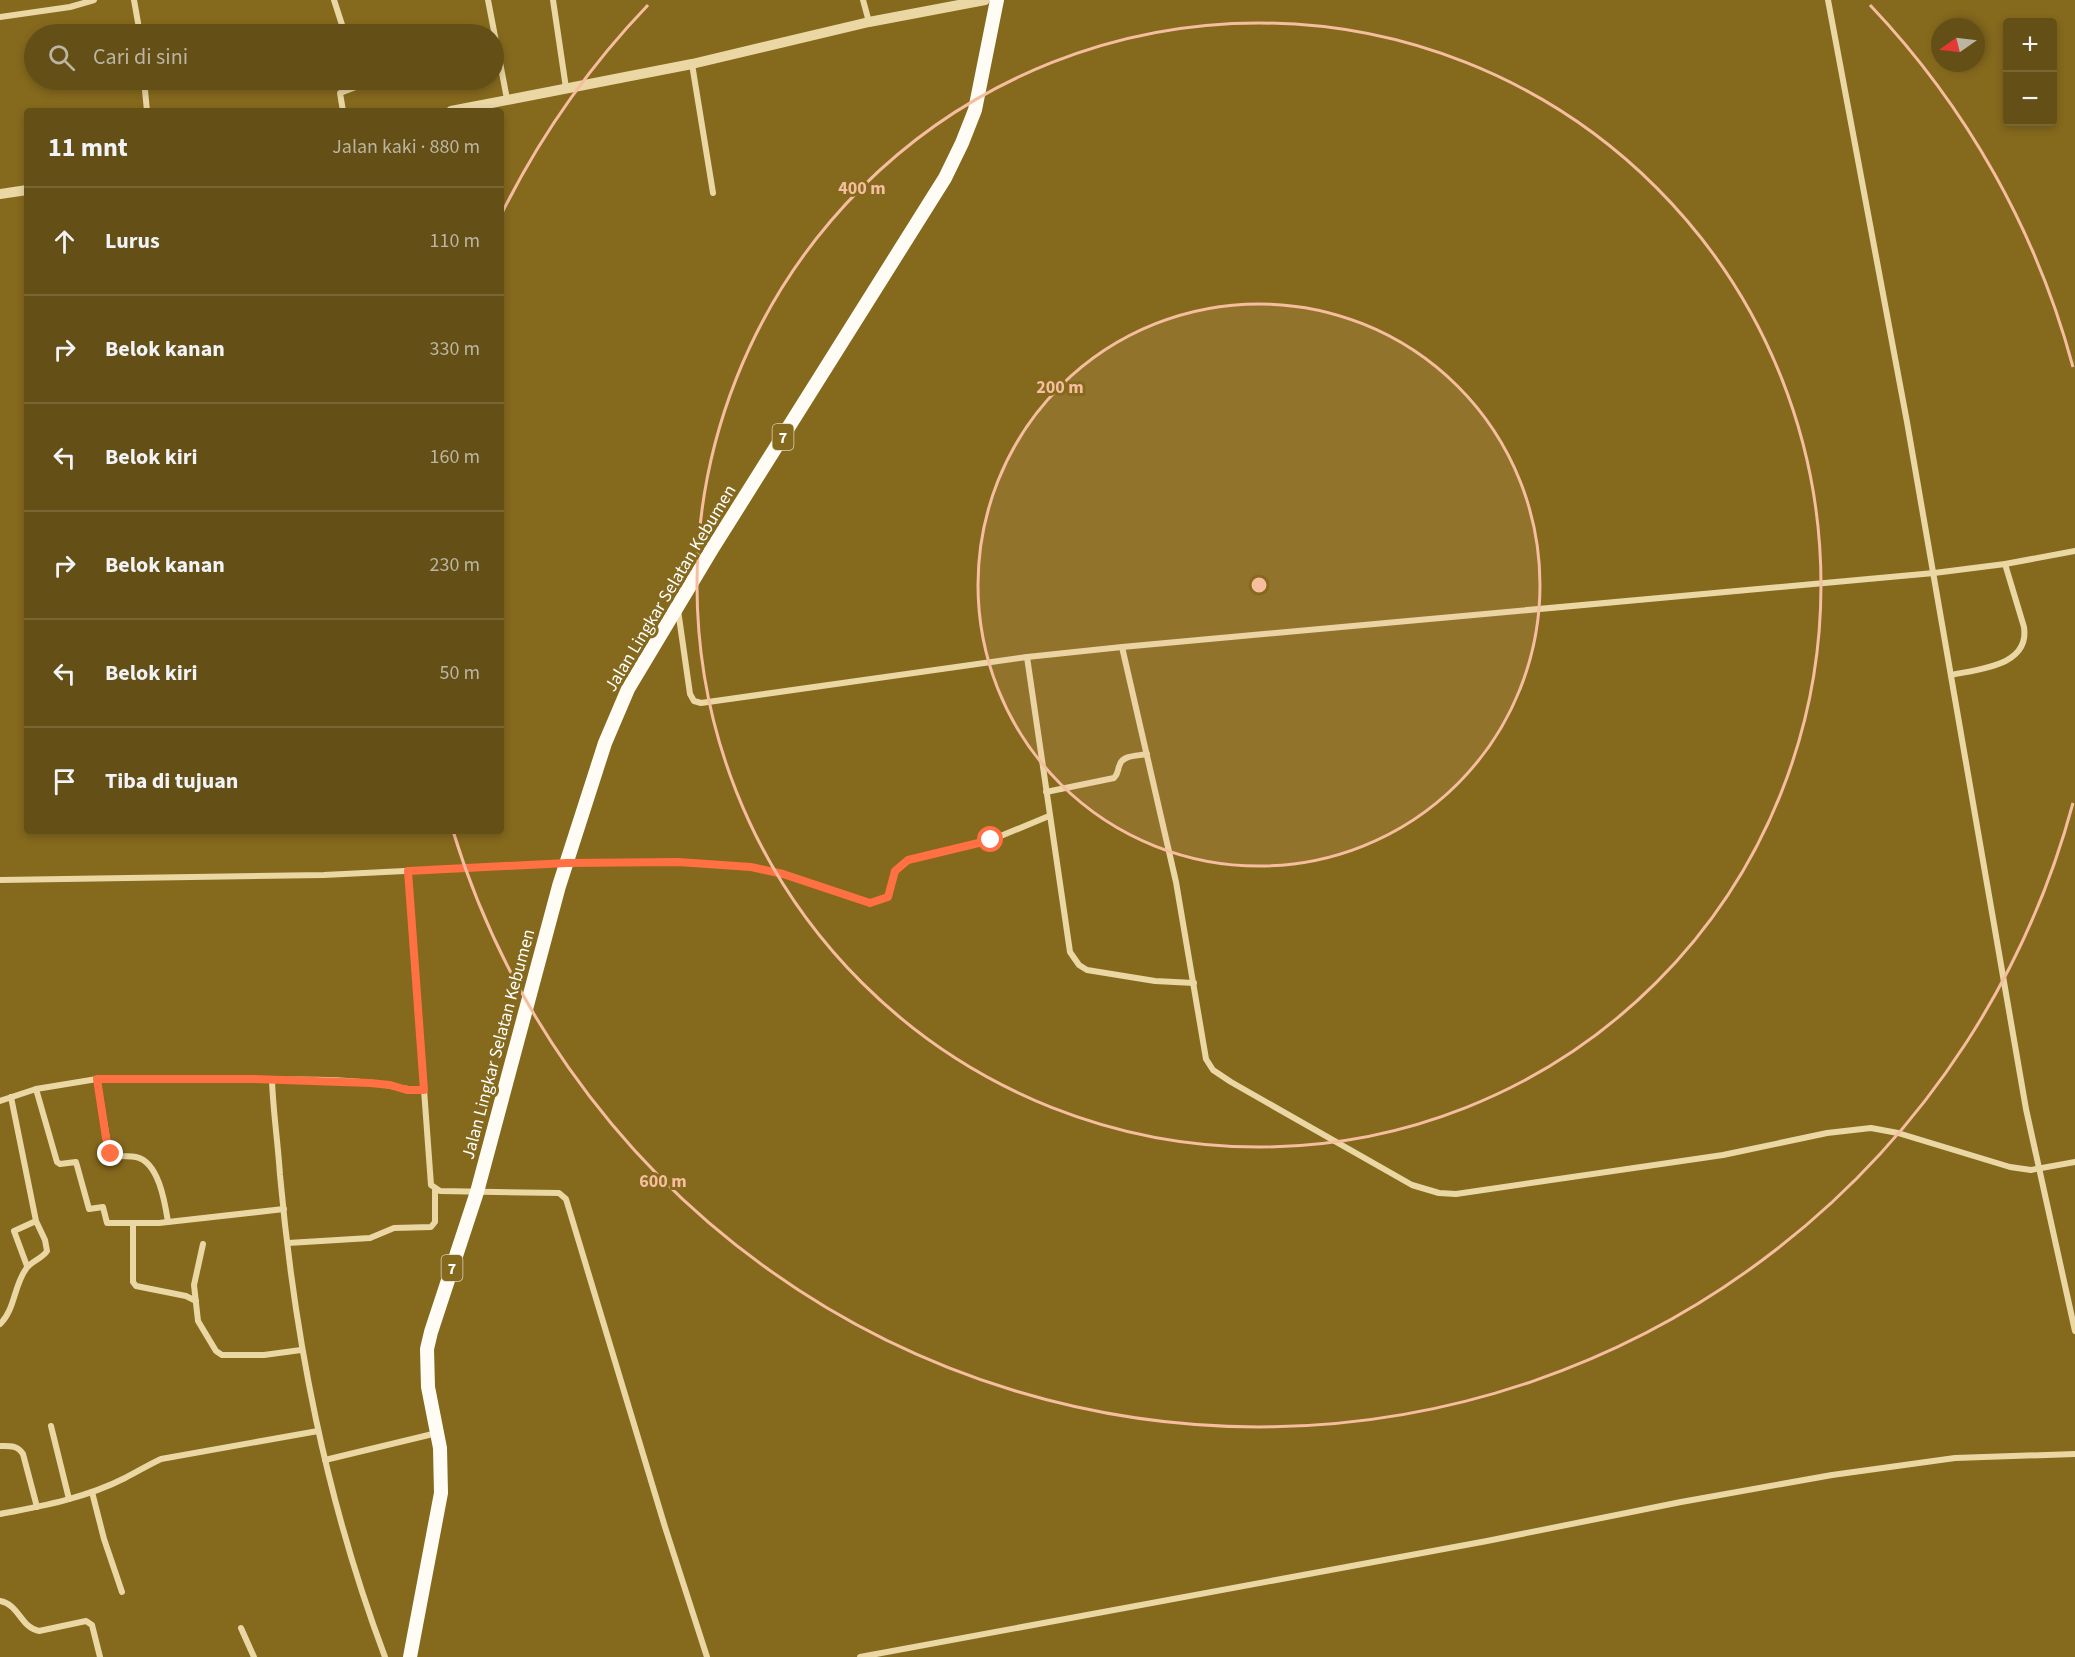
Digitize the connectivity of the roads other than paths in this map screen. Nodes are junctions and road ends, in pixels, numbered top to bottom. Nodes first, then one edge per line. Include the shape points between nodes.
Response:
1 (94, 0) edge
2 (134, 0) edge
3 (334, 0) edge
4 (488, 0) edge
5 (553, 0) edge
6 (863, 0) edge
7 (1828, 0) edge
8 (994, 3) edge
9 (0, 17) edge
10 (869, 22) junction
11 (138, 24) edge
12 (342, 24) edge
13 (493, 24) edge
14 (692, 64) junction
15 (504, 83) edge
16 (566, 88) junction
17 (145, 90) edge
18 (348, 90) edge
19 (507, 99) junction
20 (147, 108) edge
21 (342, 108) edge
22 (465, 108) edge
23 (24, 190) edge
24 (713, 193) dead end
25 (0, 194) edge
26 (2075, 551) edge
27 (2005, 564) junction
28 (1934, 573) junction
29 (677, 606) junction
30 (1122, 647) junction
31 (1027, 657) junction
32 (1951, 675) junction
33 (1147, 754) junction
34 (1046, 792) junction
35 (1049, 816) junction
36 (566, 865) junction
37 (408, 873) junction
38 (0, 880) edge
39 (1194, 983) junction
40 (97, 1079) junction
41 (272, 1080) junction
42 (36, 1089) junction
43 (424, 1090) junction
44 (11, 1097) junction
45 (0, 1101) edge
46 (2075, 1162) edge
47 (2039, 1168) junction
48 (435, 1189) junction
49 (477, 1192) junction
50 (284, 1209) junction
51 (36, 1221) junction
52 (168, 1222) junction
53 (133, 1224) junction
54 (288, 1243) junction
55 (203, 1244) dead end
56 (27, 1266) junction
57 (196, 1301) junction
58 (0, 1324) edge
59 (2075, 1331) edge
60 (301, 1350) junction
61 (51, 1426) dead end
62 (318, 1431) junction
63 (437, 1433) junction
64 (0, 1446) edge
65 (2075, 1454) edge
66 (325, 1460) junction
67 (92, 1492) junction
68 (69, 1499) junction
69 (37, 1507) junction
70 (0, 1514) edge
71 (122, 1592) dead end
72 (0, 1601) edge
73 (241, 1628) dead end
74 (100, 1657) edge
75 (254, 1657) edge
76 (385, 1657) edge
77 (410, 1657) edge
78 (707, 1657) edge
79 (860, 1657) edge

1 - 9 street
2 - 11 street
3 - 12 street
4 - 13 street
5 - 16 street
6 - 10 street
7 - 28 street
8 - 10 street
8 - 29 highway, Jalan Lingkar Selatan Kebumen / 7 via 975,110 945,178
10 - 14 street
14 - 16 street
14 - 24 street
15 - 19 street
16 - 19 street
17 - 20 street
18 - 21 street via 340,93
19 - 22 street
23 - 25 street
26 - 27 street
27 - 28 street
27 - 32 street via 2024,627 2023,644 2018,652 1997,665
28 - 30 street
28 - 32 street
29 - 31 street via 690,694 701,703
29 - 36 highway, Jalan Lingkar Selatan Kebumen / 7 via 628,689
30 - 31 street
30 - 33 street
31 - 34 street
32 - 47 street
33 - 34 street via 1125,758 1114,778
33 - 39 street
34 - 35 street
35 - 36 street via 991,840 908,860 895,871 888,897 870,903 751,867 678,862
35 - 39 street via 1074,959 1087,970
36 - 37 street
36 - 49 highway, Jalan Lingkar Selatan Kebumen / 7
37 - 38 street
37 - 43 street
39 - 47 street via 1206,1059 1213,1070 1412,1185 1439,1193 1456,1194 1723,1155 1871,1128 2010,1167
40 - 41 street
40 - 42 street
40 - 52 street via 109,1151 115,1156 138,1157 148,1164 164,1194
41 - 43 street via 370,1083
41 - 50 street
42 - 44 street
42 - 53 street via 57,1162 76,1162 89,1209 103,1207 107,1223
43 - 48 street via 430,1182
44 - 45 street
44 - 51 street
46 - 47 street
47 - 59 street
48 - 49 street
48 - 54 street via 435,1222 431,1227 394,1228 370,1238
49 - 63 highway, Jalan Lingkar Selatan Kebumen / 7 via 427,1349 428,1387
49 - 78 street via 559,1193 566,1199
50 - 52 street
50 - 54 street
51 - 56 street via 48,1251
51 - 56 street via 14,1230
52 - 53 street
53 - 57 street via 136,1286
54 - 60 street
55 - 57 street via 194,1285
56 - 58 street
57 - 60 street via 199,1324 219,1354 264,1355
60 - 62 street
61 - 68 street
62 - 66 street
62 - 67 street via 161,1459
63 - 66 street
63 - 77 highway, Jalan Lingkar Selatan Kebumen / 7 via 441,1493
64 - 69 street via 13,1445 23,1454
65 - 79 street via 1955,1458 1821,1477
66 - 76 street via 362,1595
67 - 68 street
67 - 71 street
68 - 69 street
69 - 70 street
72 - 74 street via 11,1605 34,1630 89,1622
73 - 75 street

